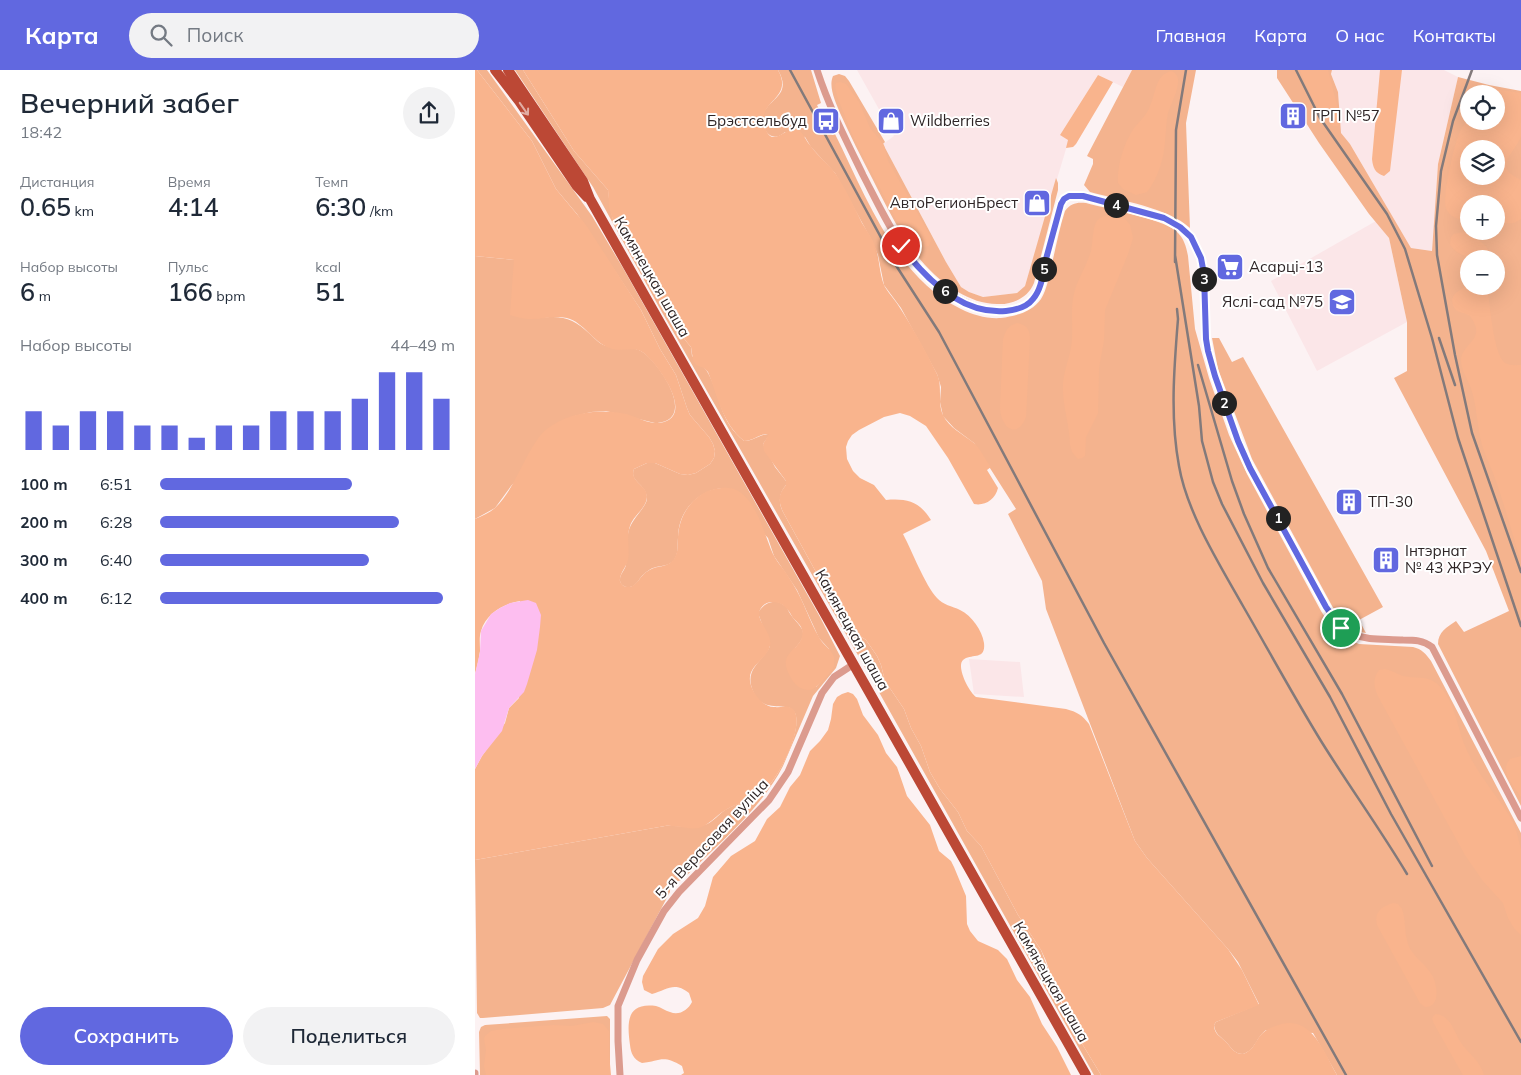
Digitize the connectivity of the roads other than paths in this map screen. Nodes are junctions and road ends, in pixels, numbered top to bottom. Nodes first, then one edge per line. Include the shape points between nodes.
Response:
1 (495, 70) edge
2 (508, 70) edge
3 (817, 70) edge
4 (590, 200) junction
5 (854, 664) junction
6 (1521, 818) edge
7 (620, 1075) edge
8 (1086, 1075) edge

1 -> 4 main road, Камянецкая шаша
2 - 4 main road, Камянецкая шаша via 583,181
3 - 6 street via 834,118 901,246 939,287 969,304 1001,311 1020,308 1034,298 1061,204 1069,196 1083,196 1152,214 1175,224 1187,234 1196,246 1204,274 1209,358 1238,441 1326,607 1341,628 1355,636 1420,640 1432,647
4 - 5 main road, Камянецкая шаша
5 - 7 street, 5-я Верасовая вуліца via 834,677 822,693 788,772 769,800 664,911 637,960 618,1006
5 - 8 main road, Камянецкая шаша

